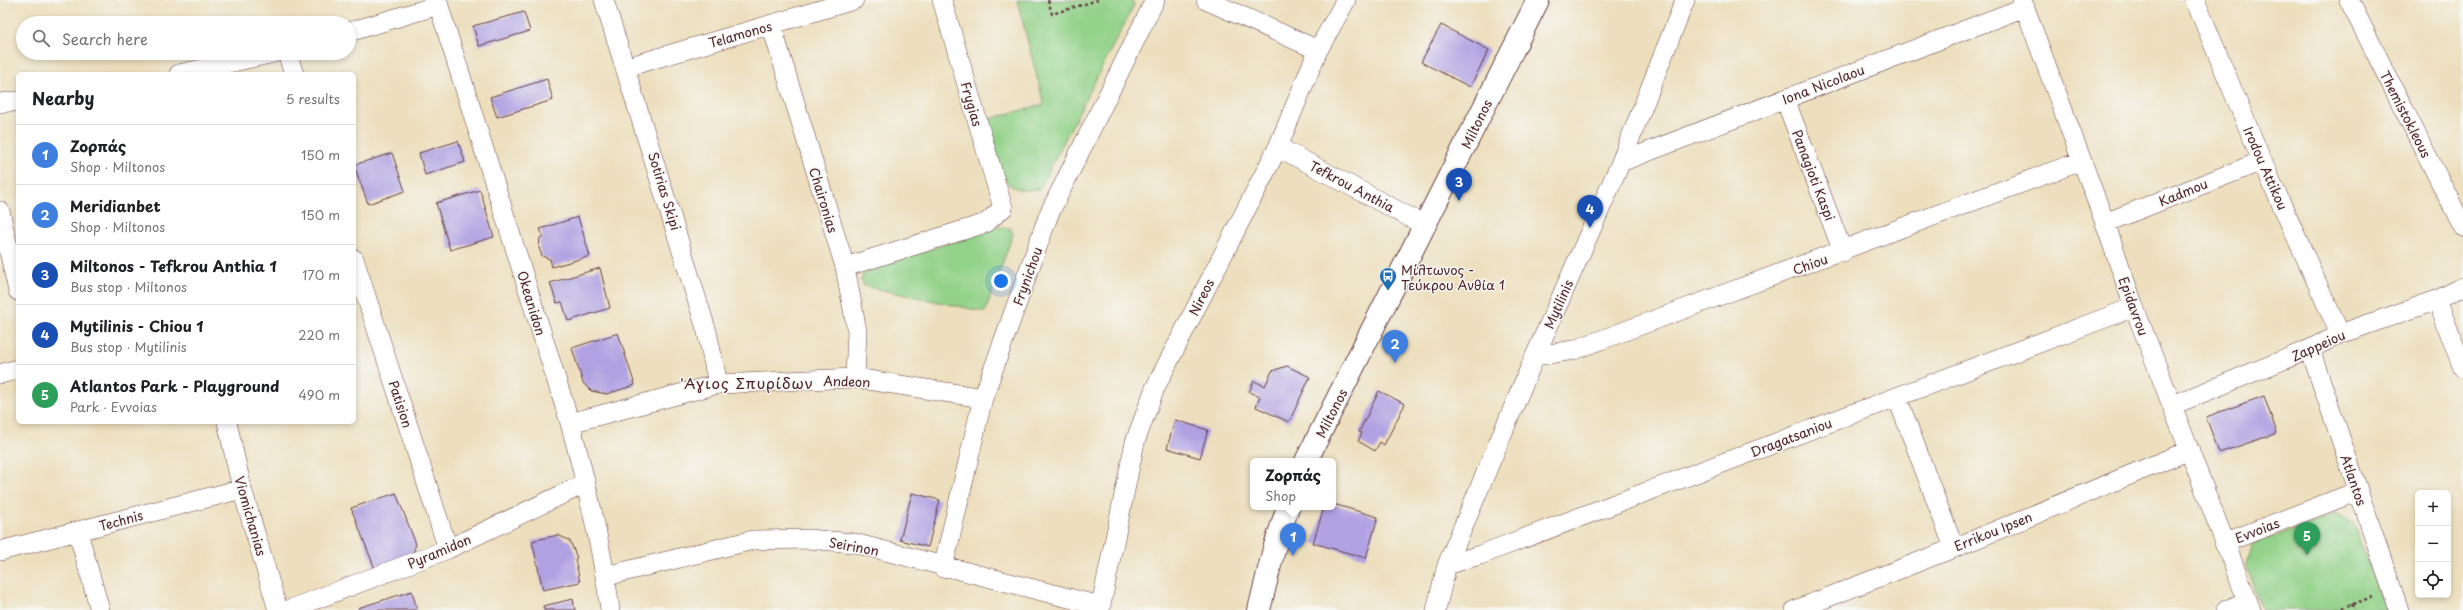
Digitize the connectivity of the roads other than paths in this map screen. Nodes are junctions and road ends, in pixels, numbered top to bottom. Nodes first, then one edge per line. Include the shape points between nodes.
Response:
1 (604, 0) edge
2 (854, 0) edge
3 (942, 0) edge
4 (1155, 0) edge
5 (1206, 0) edge
6 (1346, 0) edge
7 (1538, 0) edge
8 (1685, 0) edge
9 (2195, 0) edge
10 (2349, 0) edge
11 (438, 3) edge
12 (2023, 3) edge
13 (771, 24) junction
14 (356, 30) edge
15 (1318, 50) junction
16 (242, 60) edge
17 (289, 60) edge
18 (627, 67) junction
19 (188, 72) edge
20 (293, 72) edge
21 (1785, 99) junction
22 (16, 101) edge
23 (0, 104) edge
24 (1278, 147) junction
25 (2082, 161) junction
26 (2262, 161) junction
27 (1621, 162) junction
28 (0, 211) edge
29 (2105, 223) junction
30 (1426, 226) junction
31 (2463, 227) edge
32 (1843, 252) junction
33 (356, 265) edge
34 (845, 267) junction
35 (16, 283) edge
36 (2463, 287) edge
37 (2437, 300) junction
38 (2134, 308) junction
39 (2340, 334) junction
40 (2310, 349) junction
41 (1535, 356) junction
42 (2463, 368) edge
43 (16, 370) edge
44 (0, 374) edge
45 (855, 378) junction
46 (718, 384) junction
47 (1897, 397) junction
48 (983, 398) junction
49 (2173, 405) junction
50 (570, 423) junction
51 (227, 424) edge
52 (2190, 450) junction
53 (1308, 458) edge
54 (586, 483) junction
55 (242, 489) junction
56 (2358, 491) junction
57 (1287, 510) edge
58 (78, 532) junction
59 (2224, 543) junction
60 (1954, 548) junction
61 (448, 549) junction
62 (0, 551) edge
63 (1447, 565) junction
64 (943, 568) junction
65 (606, 576) junction
66 (2250, 606) edge
67 (1100, 608) edge
68 (100, 610) edge
69 (278, 610) edge
70 (288, 610) edge
71 (610, 610) edge
72 (1259, 610) edge
73 (1436, 610) edge
74 (1795, 610) edge
75 (2226, 610) edge
76 (2399, 610) edge

1 - 18 street, Sotirias Skipi
2 - 13 street, Telamonos
3 - 34 street, Frygias via 1003,208 986,223
4 - 48 street, Frynichou via 1049,214
5 - 15 street
6 - 15 street, Nireos
7 - 30 street, Miltonos
8 - 27 street, Mytilinis
9 - 26 street, Irodou Attikou
10 - 31 street, Themistokleous
11 - 14 street
11 - 50 street, Okeanidon
12 - 21 street, Iona Nicolaou
12 - 25 street, Epidavrou
13 - 18 street, Telamonos
13 - 34 street, Chaironias
15 - 24 street, Nireos
16 - 19 street
17 - 20 street
18 - 46 street, Sotirias Skipi via 707,332
21 - 27 street, Iona Nicolaou
21 - 32 street, Panagioti Kaspi
22 - 23 street
24 - 30 street, Tefkrou Anthia
24 - 67 street, Nireos via 1155,388 1135,442
25 - 29 street, Epidavrou
25 - 32 street, Chiou
26 - 29 street, Kadmou
26 - 39 street, Irodou Attikou
27 - 41 street, Mytilinis
28 - 35 street
29 - 38 street, Epidavrou
30 - 53 street, Miltonos
32 - 41 street, Chiou via 1574,350
33 - 61 street, Patision
34 - 45 street, Chaironias via 857,331
36 - 37 street, Zappeiou
37 - 39 street, Zappeiou
37 - 42 street
38 - 47 street, Dragatsaniou
38 - 49 street, Epidavrou
39 - 40 street, Zappeiou
40 - 49 street, Zappeiou
40 - 56 street, Atlantos
41 - 63 street, Mytilinis
43 - 44 street
45 - 46 street, Andeon
45 - 48 street, Andeon
46 - 50 street, Andeon
47 - 60 street
47 - 63 street, Dragatsaniou via 1480,556
48 - 64 street, Frynichou
49 - 52 street, Epidavrou
50 - 54 street, Okeanidon
51 - 55 street, Viomichanias
52 - 59 street, Epidavrou
52 - 60 street, Errikou Ipsen
54 - 61 street, Pyramidon
54 - 65 street, Okeanidon
55 - 58 street, Technis
55 - 69 street, Viomichanias
56 - 59 street, Evvoias
56 - 76 street, Atlantos
57 - 72 street via 1274,549
58 - 62 street, Technis
58 - 68 street
59 - 66 street, Epidavrou
60 - 74 street, Errikou Ipsen
61 - 70 street, Pyramidon
63 - 73 street, Mytilinis
64 - 65 street, Seirinon via 854,543 808,539 753,540
64 - 67 street, Seirinon
65 - 71 street, Okeanidon
66 - 75 street

